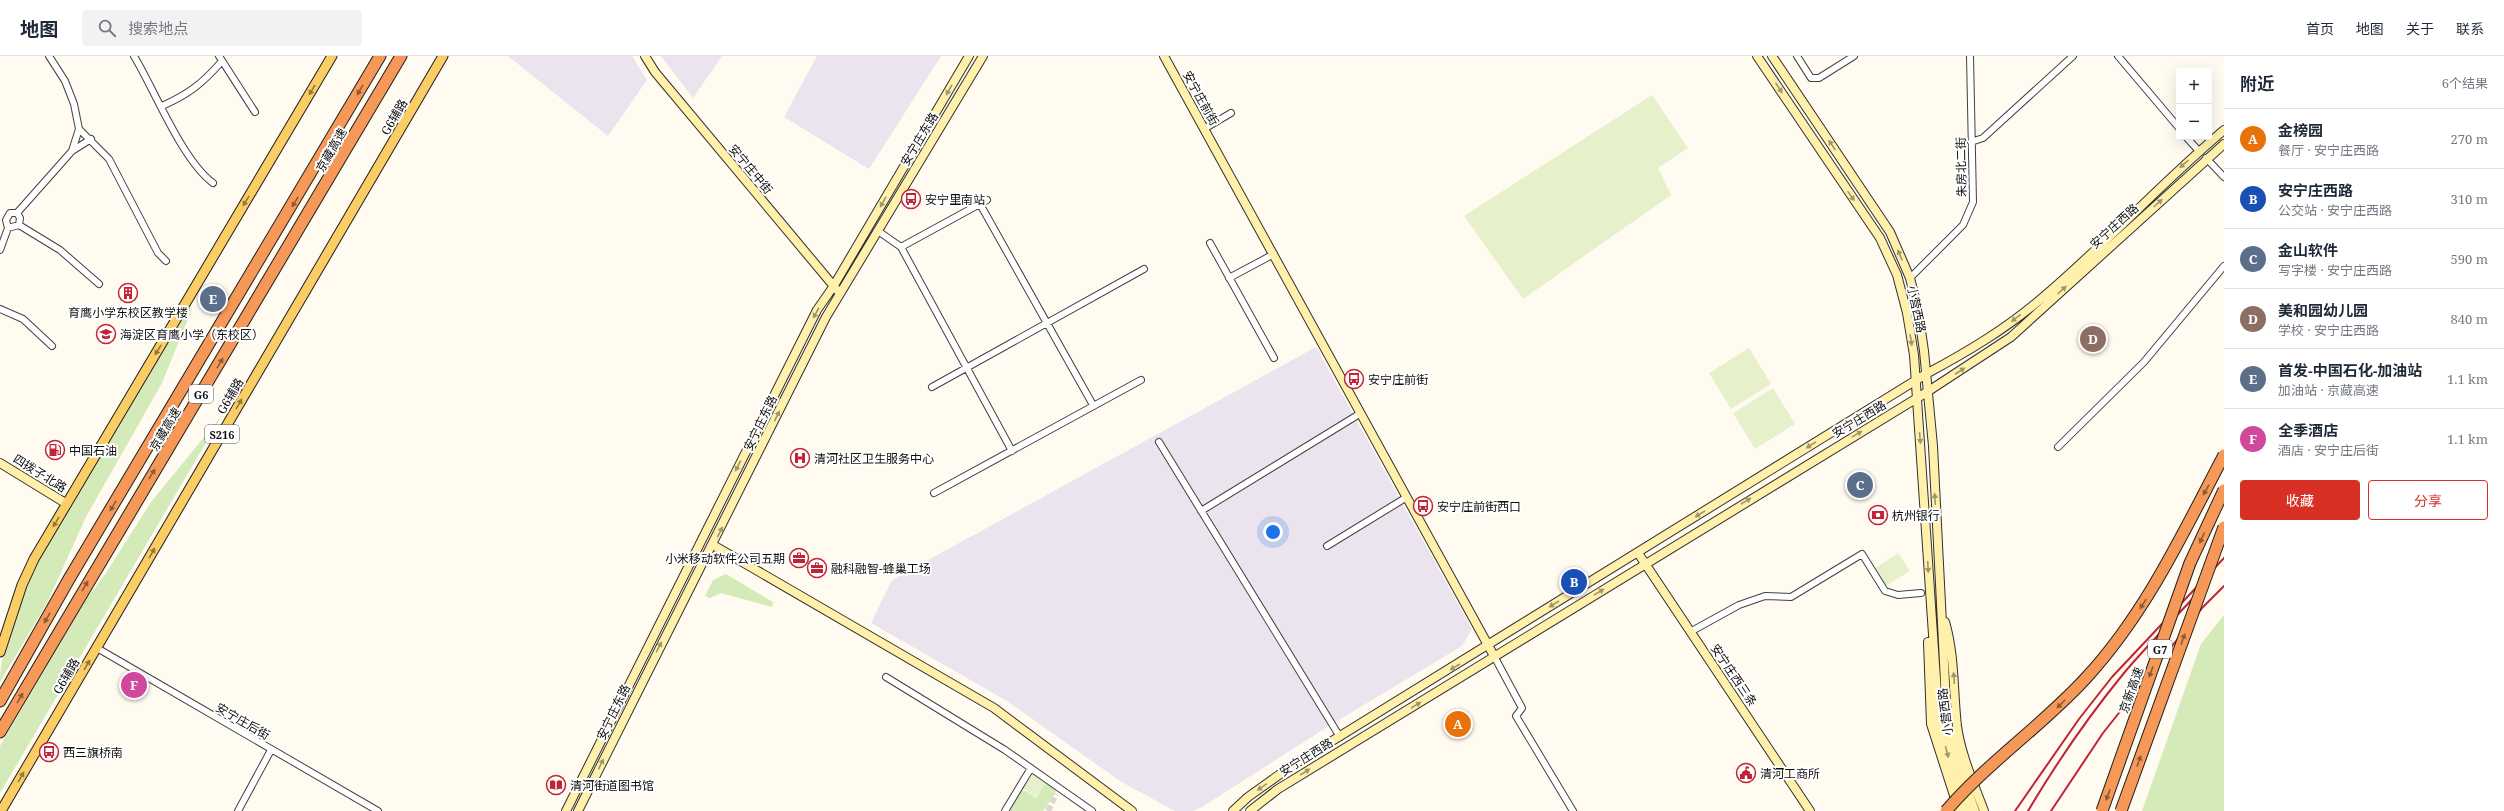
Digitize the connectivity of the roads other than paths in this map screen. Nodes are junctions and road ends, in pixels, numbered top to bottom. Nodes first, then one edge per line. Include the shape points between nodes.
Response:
1 (49, 56) edge
2 (134, 56) edge
3 (332, 56) edge
4 (380, 56) edge
5 (401, 56) edge
6 (443, 56) edge
7 (645, 56) edge
8 (969, 56) edge
9 (983, 56) edge
10 (1164, 56) edge
11 (1757, 56) edge
12 (1772, 56) edge
13 (1797, 56) edge
14 (1853, 56) edge
15 (1970, 56) edge
16 (2073, 56) edge
17 (2118, 56) edge
18 (220, 59) edge
19 (162, 106) junction
20 (255, 112) dead end
21 (1231, 113) dead end
22 (2176, 124) edge
23 (79, 129) junction
24 (1204, 129) junction
25 (2224, 130) edge
26 (91, 139) junction
27 (2189, 140) edge
28 (1972, 142) junction
29 (2224, 144) edge
30 (72, 151) junction
31 (2199, 151) junction
32 (2206, 158) junction
33 (2224, 177) edge
34 (213, 183) dead end
35 (987, 200) dead end
36 (980, 204) junction
37 (17, 213) junction
38 (19, 225) junction
39 (8, 228) junction
40 (878, 231) junction
41 (1210, 243) dead end
42 (901, 247) junction
43 (0, 250) edge
44 (1274, 254) junction
45 (166, 261) dead end
46 (2224, 266) edge
47 (1144, 269) dead end
48 (1229, 278) junction
49 (1910, 278) junction
50 (99, 284) dead end
51 (833, 287) junction
52 (842, 294) junction
53 (0, 309) edge
54 (1048, 324) junction
55 (52, 346) dead end
56 (1274, 358) dead end
57 (967, 369) junction
58 (1926, 374) junction
59 (1141, 380) dead end
60 (1915, 381) junction
61 (932, 387) dead end
62 (1928, 392) junction
63 (1917, 399) junction
64 (1093, 405) junction
65 (1361, 413) junction
66 (1159, 442) dead end
67 (2058, 446) dead end
68 (1012, 451) junction
69 (2224, 455) edge
70 (0, 463) edge
71 (2224, 490) edge
72 (934, 493) dead end
73 (1407, 497) junction
74 (67, 504) junction
75 (1201, 511) junction
76 (2224, 527) edge
77 (713, 545) junction
78 (1327, 546) dead end
79 (1638, 553) junction
80 (1645, 564) junction
81 (1921, 593) dead end
82 (1940, 608) junction
83 (1930, 609) junction
84 (1690, 632) junction
85 (1488, 645) junction
86 (97, 648) junction
87 (0, 652) edge
88 (1494, 656) junction
89 (886, 677) dead end
90 (0, 701) edge
91 (0, 732) edge
92 (1340, 737) junction
93 (271, 750) junction
94 (1031, 768) junction
95 (1, 811) edge
96 (238, 811) edge
97 (378, 811) edge
98 (566, 811) edge
99 (578, 811) edge
100 (1005, 811) edge
101 (1092, 811) edge
102 (1132, 811) edge
103 (1233, 811) edge
104 (1250, 811) edge
105 (1573, 811) edge
106 (1810, 811) edge
107 (1946, 811) edge
108 (1958, 811) edge
109 (1967, 811) edge
110 (1975, 811) edge
111 (1984, 811) edge
112 (2102, 811) edge
113 (2122, 811) edge

1 - 23 street via 72,99
2 - 19 street
3 -> 74 main road
4 -> 90 highway, 京藏高速 / G6 via 69,579
91 -> 5 highway, 京藏高速 / G6 via 277,269
86 -> 6 main road, G6辅路 / S216
7 - 51 main road, 安宁庄中街 via 655,72
8 -> 51 main road, 安宁庄东路
9 - 40 main road, 安宁庄东路
10 - 24 main road, 安宁庄前街
11 -> 60 main road, 小营西路 via 1880,238 1898,275 1907,313
49 -> 12 main road, 小营西路 via 1890,232
13 - 14 street via 1811,78 1819,78
15 - 28 street, 朱房北二街
16 - 28 street via 1983,138
17 - 22 street
18 - 19 street via 204,82
18 - 20 street
19 - 34 street via 200,173
21 - 24 street
23 - 26 street
23 - 30 street
24 - 44 main road, 安宁庄前街
25 - 31 main road, 安宁庄西路
26 - 30 street
26 - 45 street via 109,159 158,253
27 - 31 street
28 - 49 street, 朱房北二街 via 1973,202 1963,225
29 - 32 main road, 安宁庄西路
30 - 37 street
31 -> 58 main road, 安宁庄西路 via 2041,299 1982,343
32 - 33 street
62 -> 32 main road, 安宁庄西路 via 2011,337
35 - 36 street
36 - 42 street
36 - 54 street
37 - 38 street via 20,218
37 - 39 street via 10,213 6,220
38 - 39 street
38 - 50 street via 60,250
39 - 43 street
40 - 42 street
40 - 52 main road, 安宁庄东路
41 - 48 street
42 - 57 street
44 - 48 street
44 - 65 main road, 安宁庄前街
46 - 67 street via 2144,362
47 - 54 street
48 - 56 street
49 - 58 main road, 小营西路 via 1918,310
51 - 52 main road, 安宁庄中街
51 -> 98 main road, 安宁庄东路 via 817,310
77 -> 52 main road, 安宁庄东路 via 826,318
53 - 55 street via 23,318
54 - 57 street
54 - 64 street
57 - 61 street
57 - 68 street
58 - 60 main road, 安宁庄西路
58 - 62 main road, 小营西路
59 - 64 street
60 - 63 main road, 小营西路
60 -> 79 main road, 安宁庄西路
62 - 63 main road, 安宁庄西路
82 -> 62 main road, 小营西路
80 -> 63 main road, 安宁庄西路
63 -> 83 main road, 小营西路
64 - 68 street
65 - 73 main road, 安宁庄前街
65 - 75 street
66 - 75 street
68 - 72 street
69 -> 107 highway, bridge via 2160,577 2120,637 2063,702 1979,776
70 - 74 main road, 四拨子北路
71 -> 112 highway, 京新高速 / G7, bridge via 2190,564
73 - 78 street
73 - 85 main road, 安宁庄前街
74 -> 87 main road via 25,578
75 - 92 street
113 -> 76 highway, G7, bridge
99 -> 77 main road, 安宁庄东路 via 648,668
77 - 102 main road via 994,708
79 - 80 main road, 安宁庄西三条
79 -> 85 main road, 安宁庄西路
80 - 84 main road, 安宁庄西三条
88 -> 80 main road, 安宁庄西路
81 - 84 street via 1898,595 1885,591 1862,554 1791,597 1765,596 1739,604
82 - 110 main road, 小营西路 via 1947,722
111 -> 82 main road, 小营西路 via 1967,766 1957,727 1951,643
83 - 108 main road, 小营西路 via 1928,656 1931,724
83 -> 109 main road, 小营西路 via 1940,723 1952,770
84 - 106 main road, 安宁庄西三条
85 - 88 main road, 安宁庄前街
85 -> 92 main road, 安宁庄西路
86 - 93 street, 安宁庄后街
95 -> 86 main road, G6辅路 / S216
104 -> 88 main road, 安宁庄西路 via 1278,789
88 - 105 street via 1522,708 1516,716
89 - 94 street
92 -> 103 main road, 安宁庄西路 via 1276,777
93 - 96 street
93 - 97 street, 安宁庄后街
94 - 100 street
94 - 101 street via 1058,791

